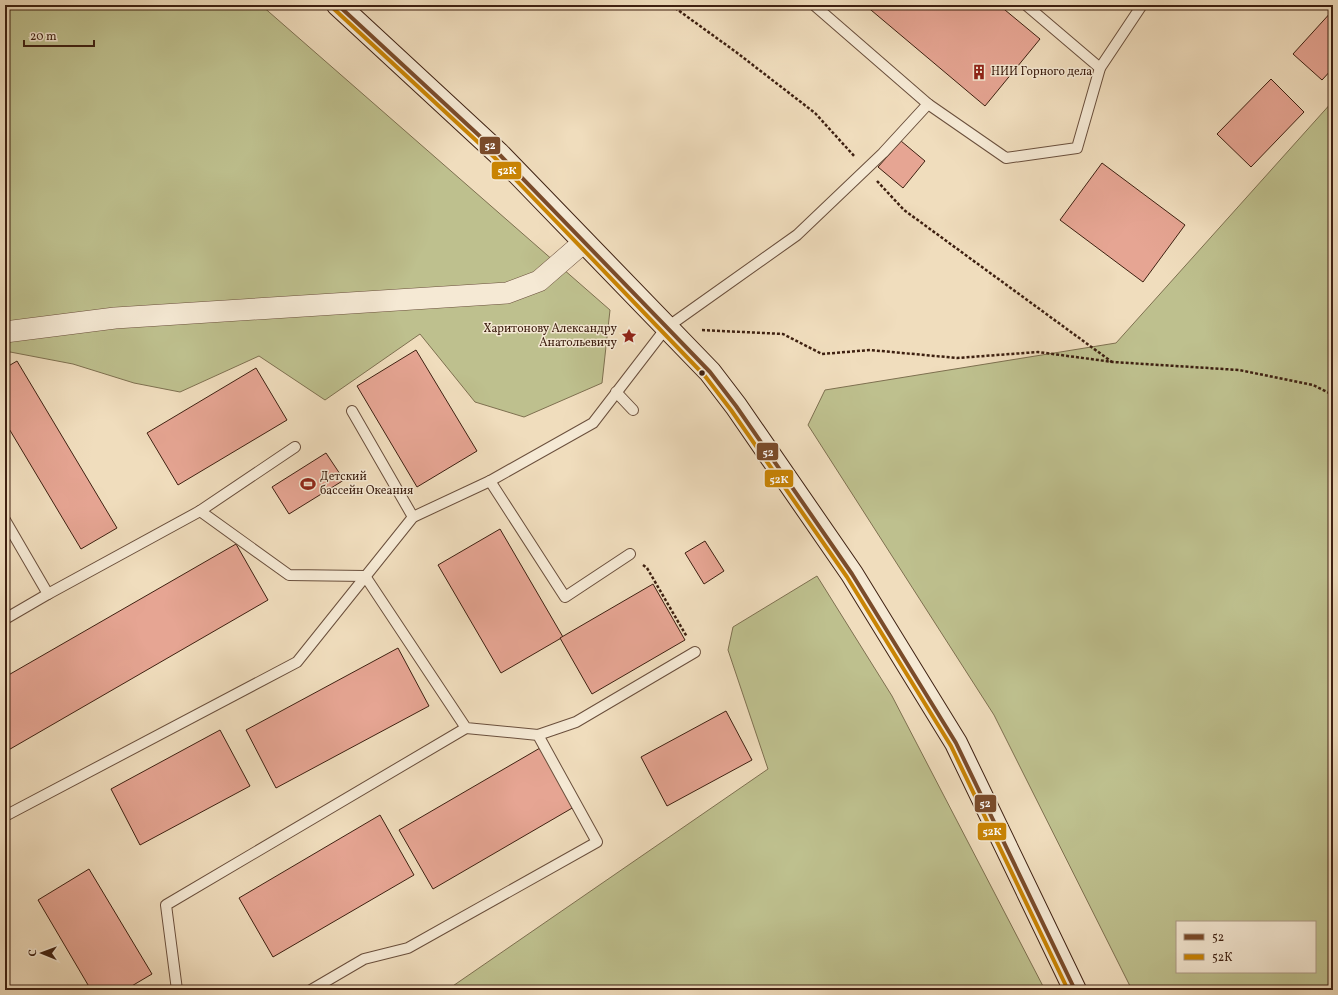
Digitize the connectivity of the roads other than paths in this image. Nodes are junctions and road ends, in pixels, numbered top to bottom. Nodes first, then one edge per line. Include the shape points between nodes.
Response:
1 (338, 5) edge
2 (814, 5) edge
3 (1026, 5) edge
4 (1142, 5) edge
5 (1100, 68) junction
6 (928, 104) junction
7 (584, 242) junction
8 (666, 328) junction
9 (5, 332) edge
10 (616, 392) junction
11 (633, 410) dead end
12 (352, 411) dead end
13 (295, 448) dead end
14 (490, 481) junction
15 (200, 511) junction
16 (413, 517) junction
17 (5, 520) edge
18 (630, 554) road end
19 (365, 576) junction
20 (48, 594) junction
21 (5, 619) edge
22 (695, 652) road end
23 (466, 728) junction
24 (538, 735) junction
25 (5, 816) edge
26 (177, 990) edge
27 (311, 990) edge
28 (1075, 990) edge

1 - 7 street via 498,154
2 - 6 lane
3 - 5 lane
4 - 5 lane
5 - 6 lane via 1078,148 1006,158
6 - 8 lane via 882,154 797,235
7 - 8 street
7 - 9 street via 539,281 507,293 115,318
8 - 10 lane
8 - 28 street via 710,372 736,406 852,574 956,743
10 - 11 lane
10 - 14 lane via 592,423
12 - 16 lane
13 - 15 lane
14 - 16 lane
14 - 18 lane via 565,597
15 - 19 lane via 289,575
15 - 20 lane
16 - 19 lane
17 - 20 lane
19 - 23 lane
19 - 25 lane via 297,662
20 - 21 lane
22 - 24 lane via 576,722
23 - 24 lane
23 - 26 lane via 166,905
24 - 27 lane via 597,842 408,948 364,959

